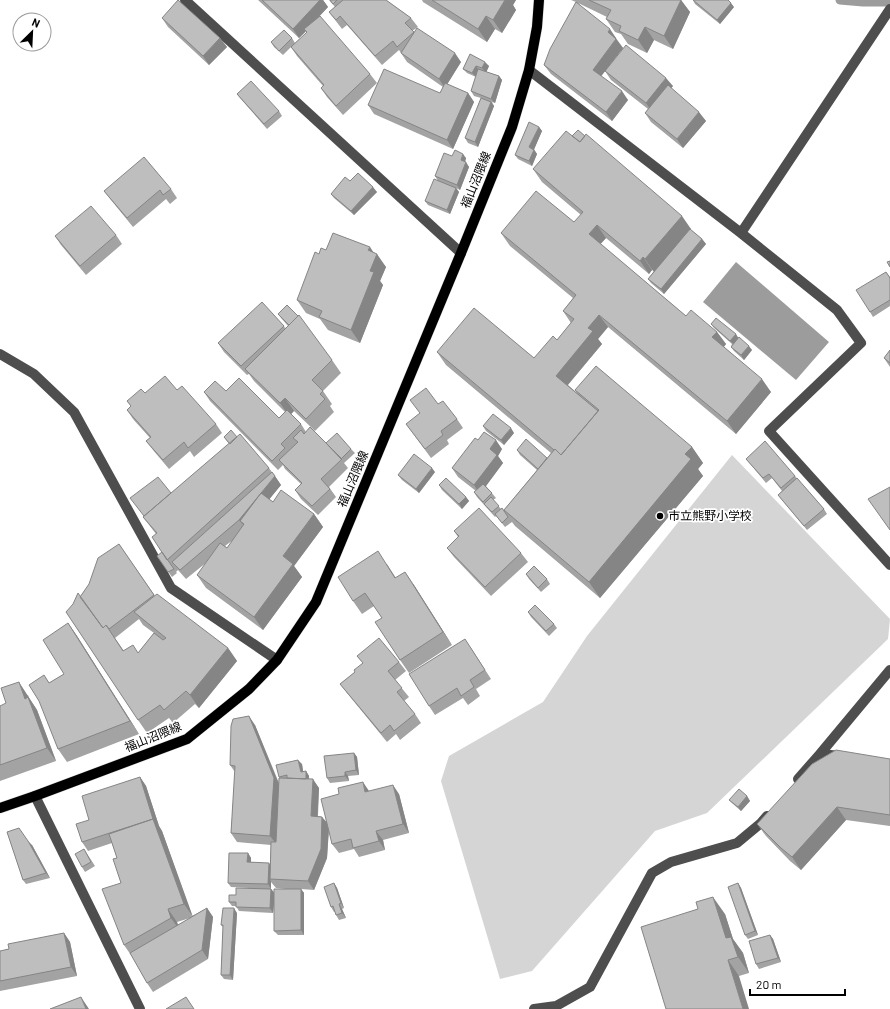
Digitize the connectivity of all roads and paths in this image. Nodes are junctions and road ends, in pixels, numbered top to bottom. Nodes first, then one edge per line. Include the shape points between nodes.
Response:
1 (185, 0) edge
2 (539, 0) edge
3 (890, 10) edge
4 (529, 70) junction
5 (741, 233) junction
6 (461, 253) junction
7 (0, 354) edge
8 (890, 565) edge
9 (277, 660) junction
10 (890, 670) edge
11 (820, 754) junction
12 (851, 757) edge
13 (790, 788) edge
14 (35, 796) junction
15 (776, 806) edge
16 (0, 808) edge
17 (557, 1008) edge
18 (140, 1009) edge
19 (534, 1009) edge

1 - 6 street
2 - 4 main road, 福山沼隈線
3 - 5 street
4 - 5 street
4 - 6 main road, 福山沼隈線 via 512,127
5 - 8 street via 837,310 861,343 769,431
6 - 9 main road, 福山沼隈線 via 316,602
7 - 9 street via 34,374 74,412 171,588
9 - 14 main road, 福山沼隈線 via 250,689 187,739
10 - 11 street
11 - 12 street
11 - 13 street
14 - 16 main road, 福山沼隈線
14 - 18 street
15 - 17 street via 761,823 737,843 671,862 652,873 590,988
17 - 19 street

